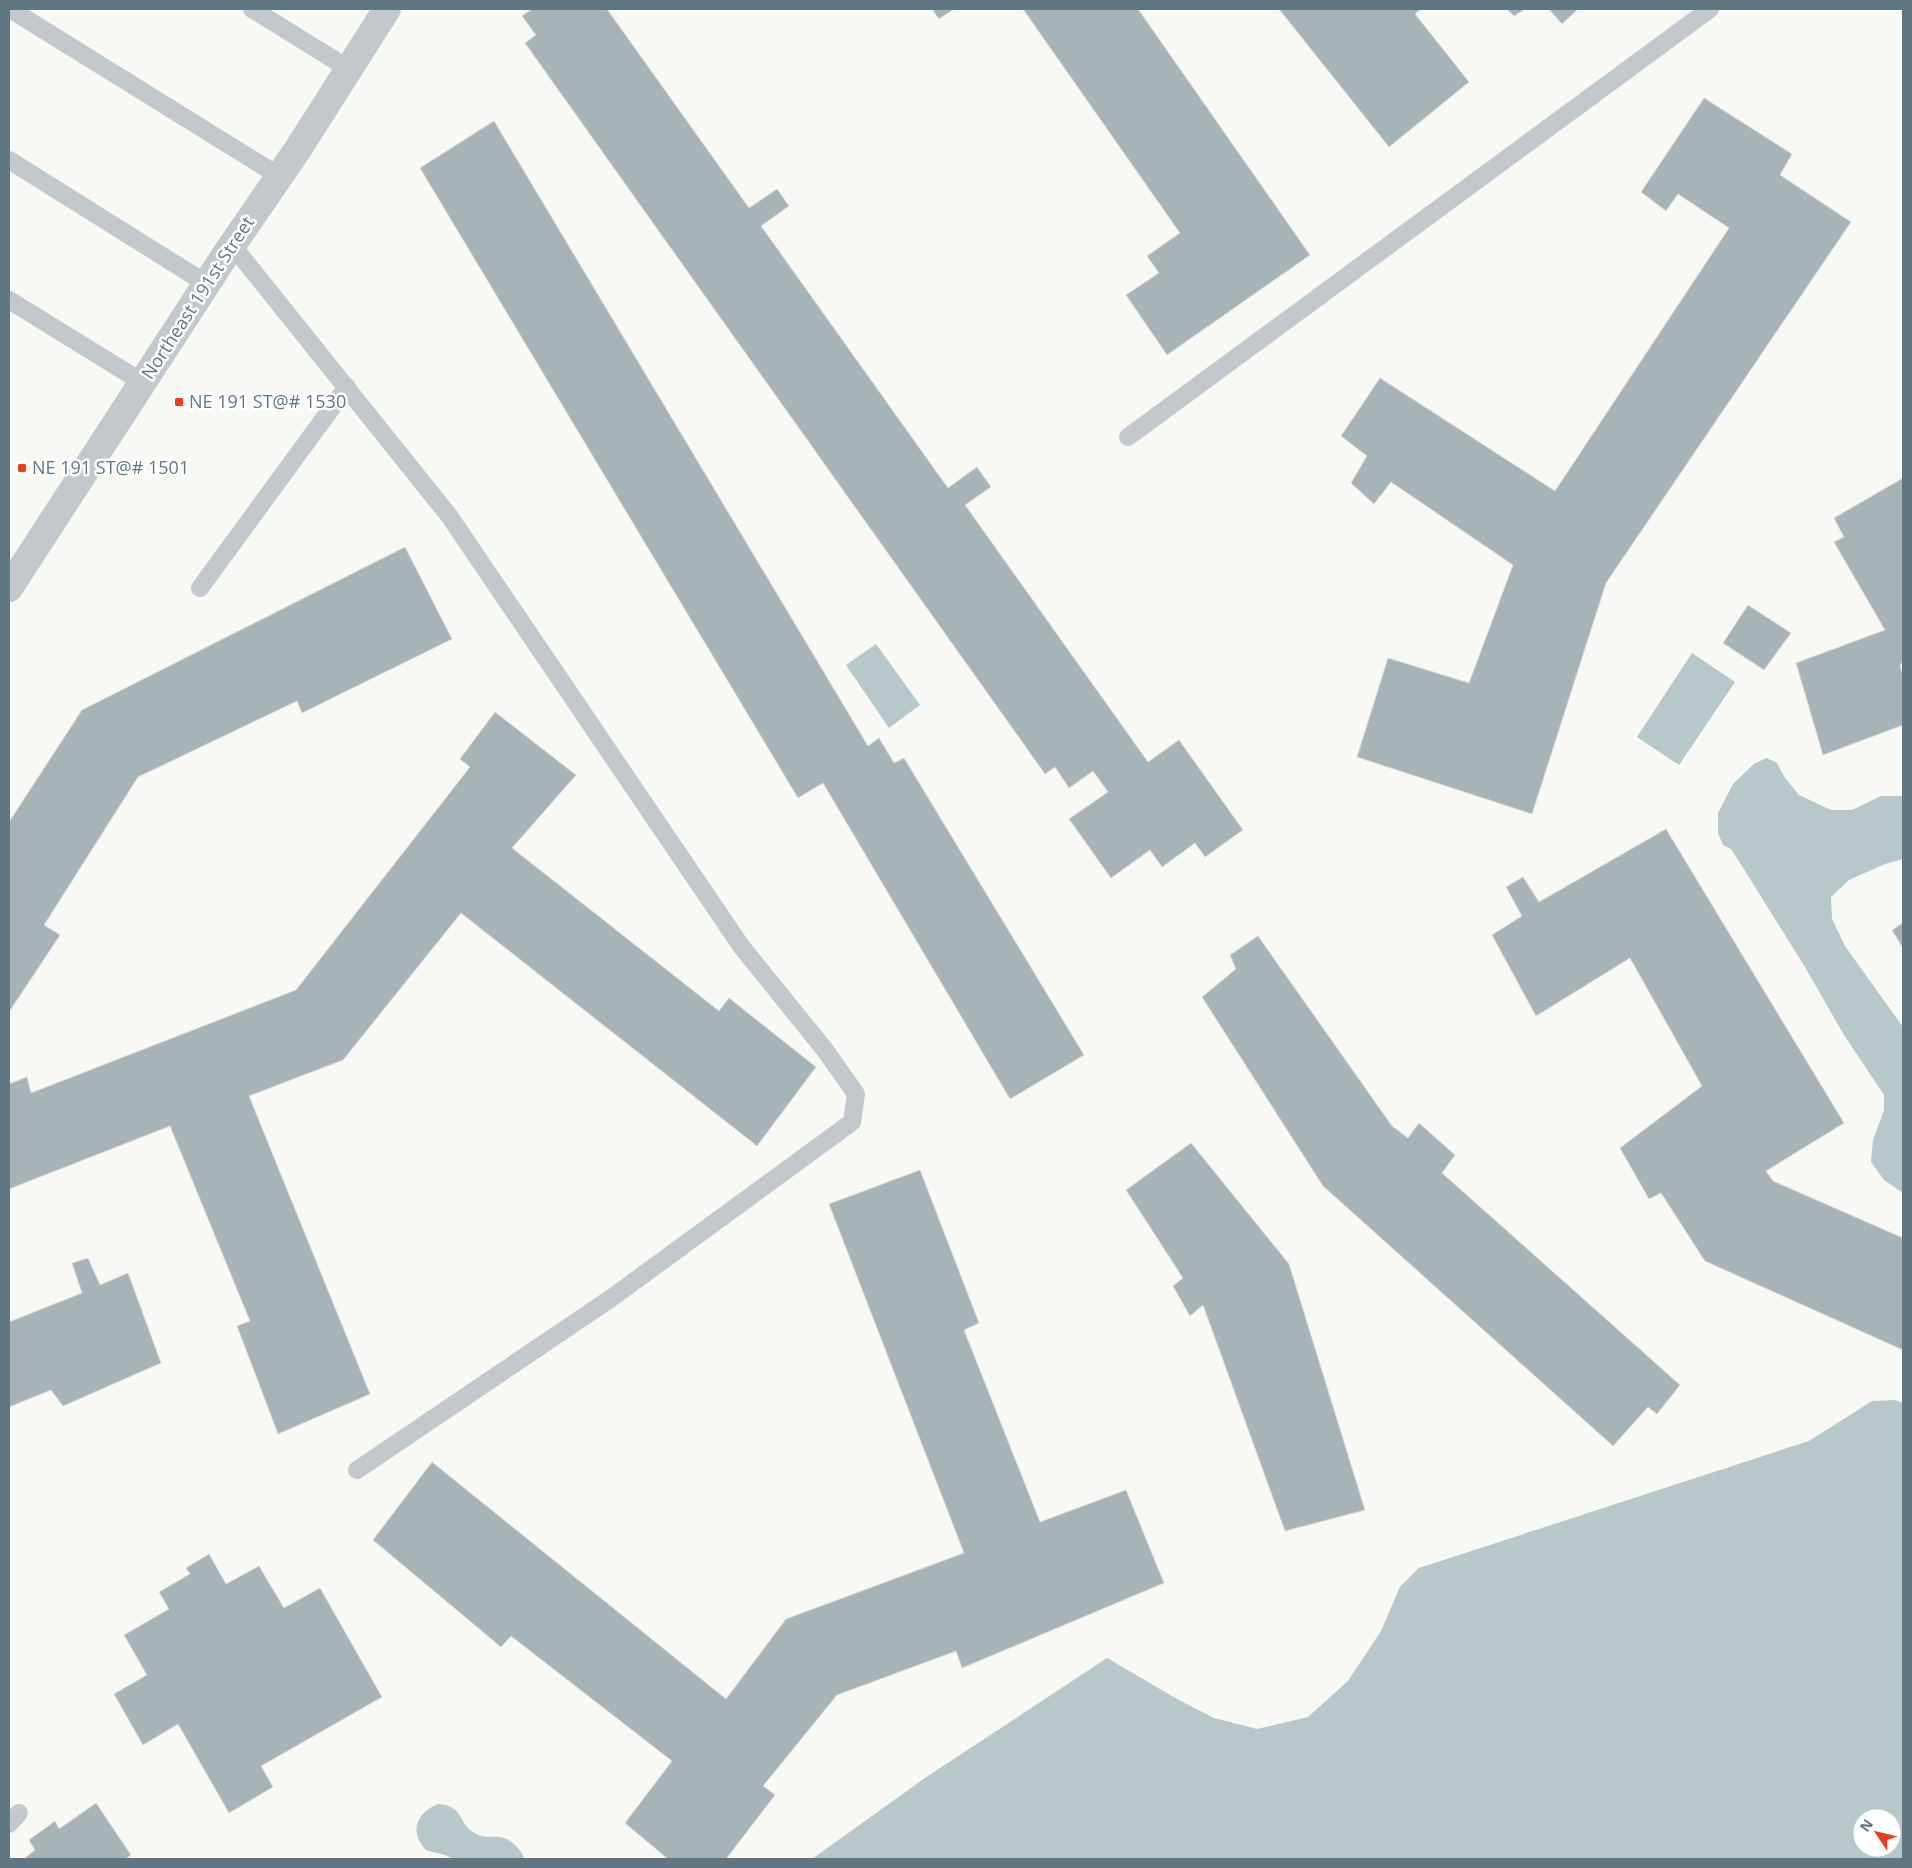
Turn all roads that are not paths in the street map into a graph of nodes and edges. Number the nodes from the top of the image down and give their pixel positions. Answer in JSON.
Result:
{"nodes":[{"id":1,"x":10,"y":9,"type":"edge"},
{"id":2,"x":252,"y":9,"type":"edge"},
{"id":3,"x":387,"y":9,"type":"edge"},
{"id":4,"x":1710,"y":9,"type":"edge"},
{"id":5,"x":349,"y":69,"type":"junction"},
{"id":6,"x":9,"y":160,"type":"edge"},
{"id":7,"x":279,"y":176,"type":"junction"},
{"id":8,"x":232,"y":245,"type":"junction"},
{"id":9,"x":207,"y":284,"type":"junction"},
{"id":10,"x":9,"y":300,"type":"edge"},
{"id":11,"x":142,"y":382,"type":"junction"},
{"id":12,"x":347,"y":387,"type":"junction"},
{"id":13,"x":1128,"y":437,"type":"dead end"},
{"id":14,"x":12,"y":575,"type":"edge"},
{"id":15,"x":200,"y":588,"type":"dead end"},
{"id":16,"x":358,"y":1470,"type":"dead end"}],
"edges":[{"from":1,"to":7,"type":"lane"},
{"from":2,"to":5,"type":"lane"},
{"from":3,"to":5,"type":"street","name":"Northeast 191st Street"},
{"from":4,"to":13,"type":"lane"},
{"from":5,"to":7,"type":"street","name":"Northeast 191st Street"},
{"from":6,"to":9,"type":"lane"},
{"from":7,"to":8,"type":"street","name":"Northeast 191st Street"},
{"from":8,"to":9,"type":"street","name":"Northeast 191st Street"},
{"from":8,"to":12,"type":"lane"},
{"from":9,"to":11,"type":"street","name":"Northeast 191st Street"},
{"from":10,"to":11,"type":"lane"},
{"from":11,"to":14,"type":"street","name":"Northeast 191st Street"},
{"from":12,"to":15,"type":"lane"},
{"from":12,"to":16,"type":"lane"}]}
